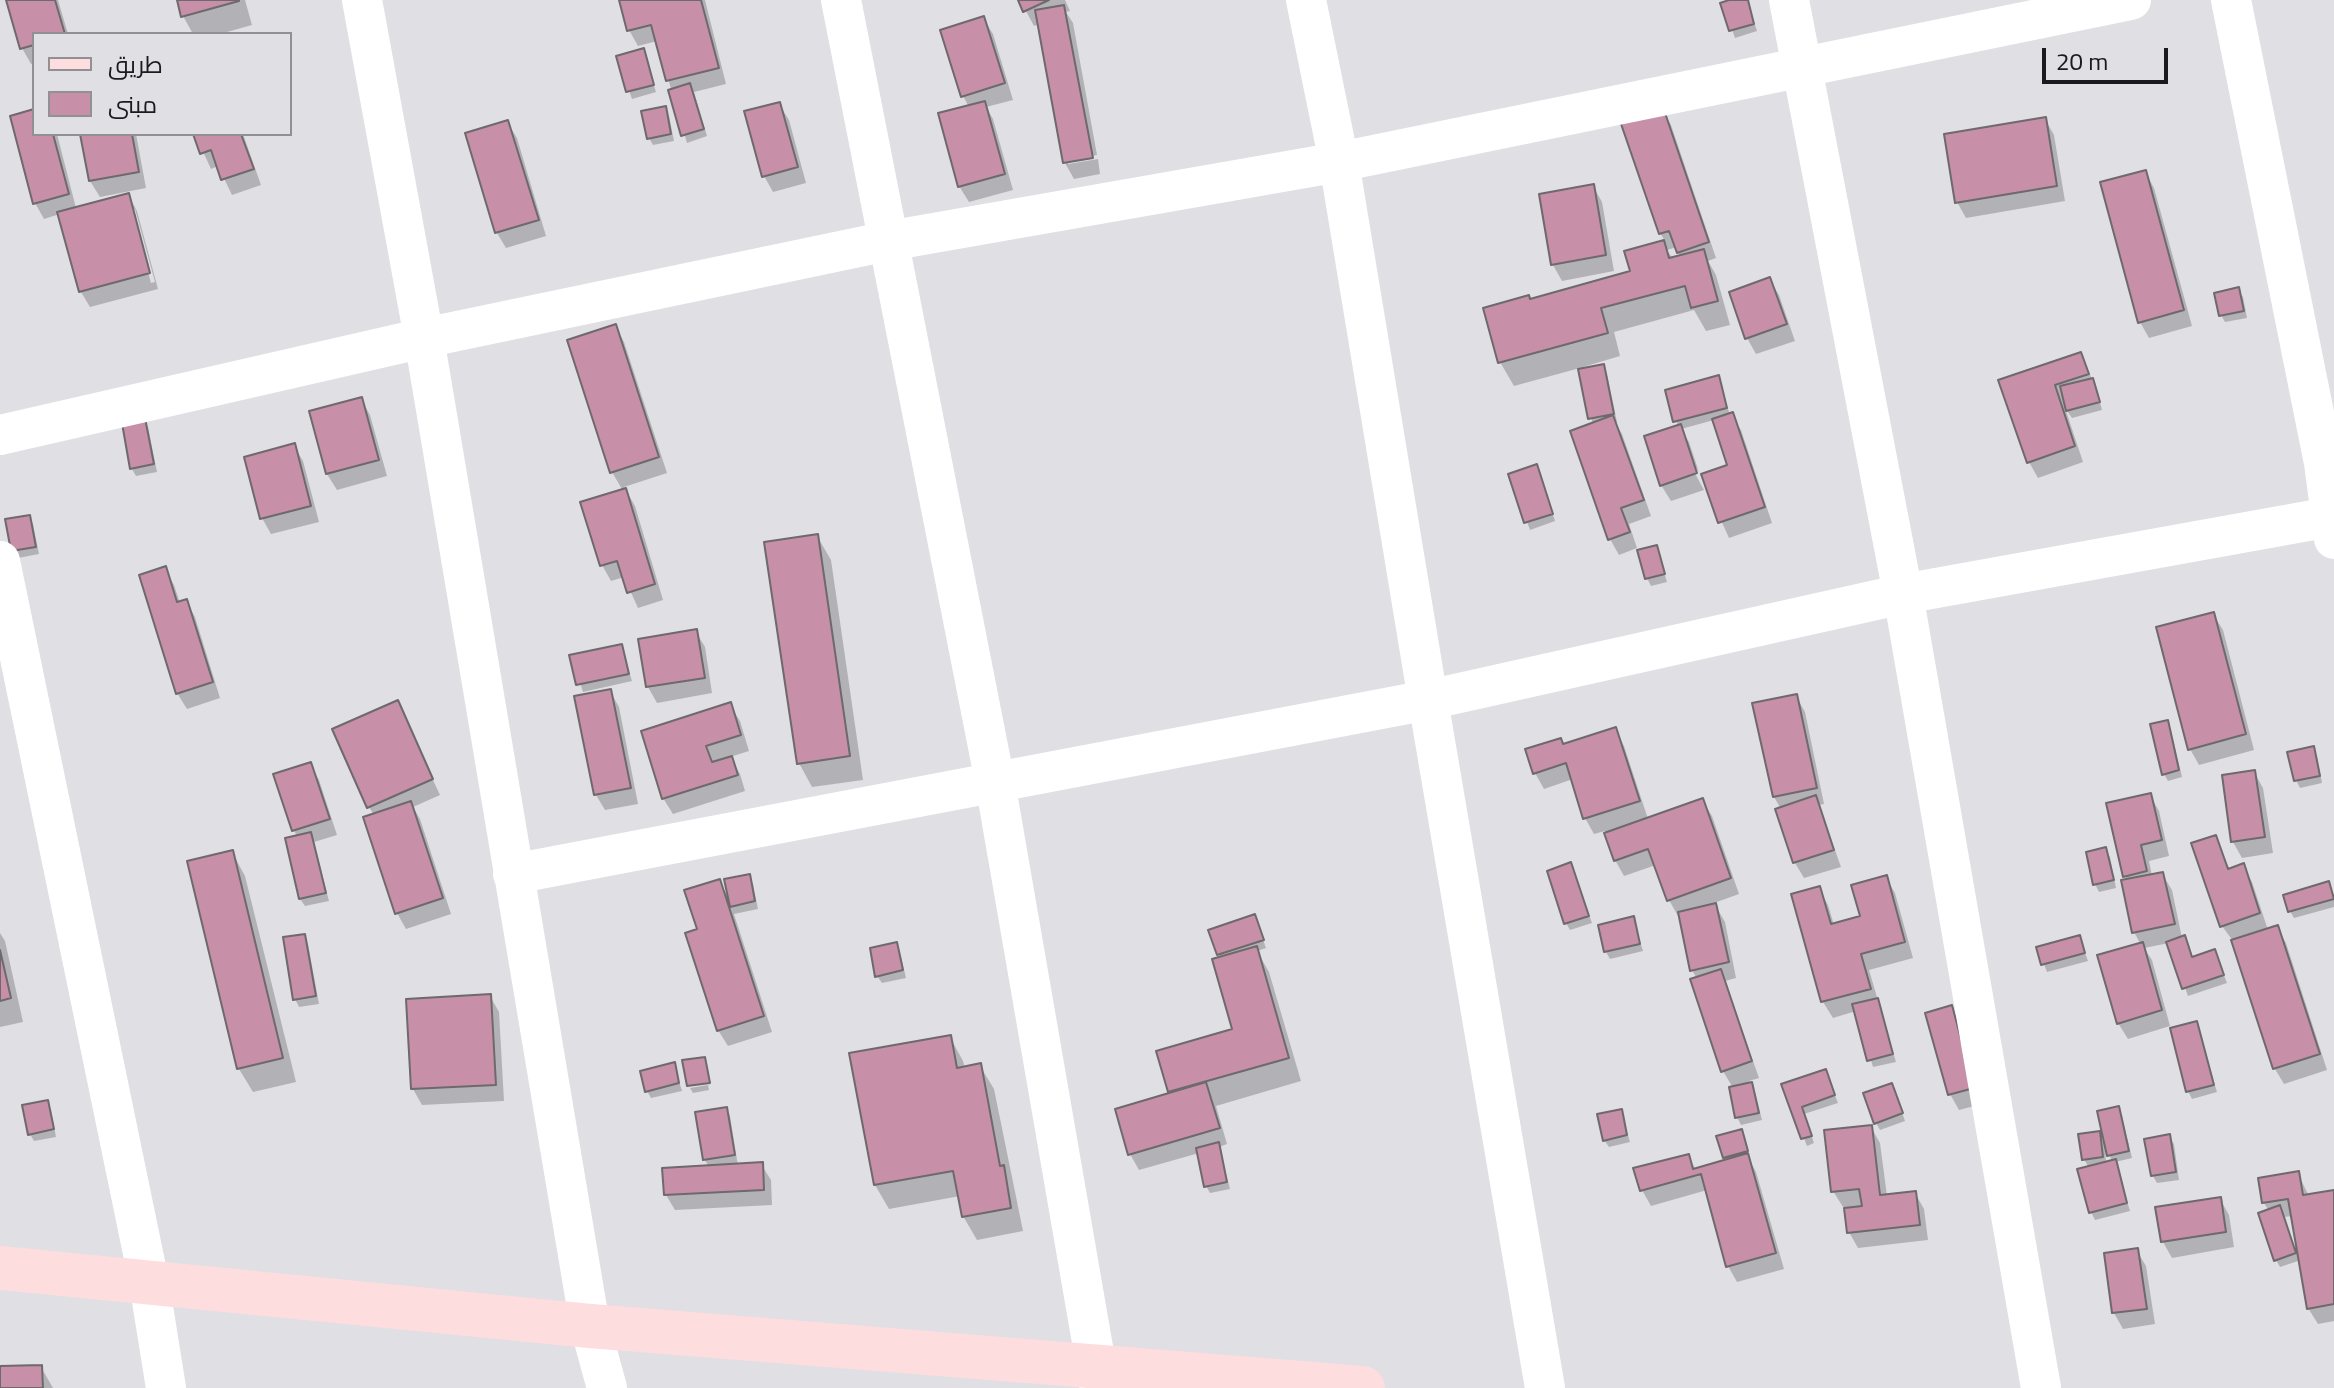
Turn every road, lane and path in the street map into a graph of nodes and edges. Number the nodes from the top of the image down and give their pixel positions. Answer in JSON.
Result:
{"nodes":[{"id":1,"x":362,"y":0,"type":"edge"},
{"id":2,"x":841,"y":0,"type":"edge"},
{"id":3,"x":1306,"y":0,"type":"edge"},
{"id":4,"x":1789,"y":0,"type":"edge"},
{"id":5,"x":2131,"y":0,"type":"edge"},
{"id":6,"x":2231,"y":0,"type":"edge"},
{"id":7,"x":1802,"y":65,"type":"junction"},
{"id":8,"x":1339,"y":162,"type":"junction"},
{"id":9,"x":888,"y":241,"type":"junction"},
{"id":10,"x":424,"y":338,"type":"junction"},
{"id":11,"x":0,"y":435,"type":"edge"},
{"id":12,"x":2329,"y":462,"type":"edge"},
{"id":13,"x":2332,"y":528,"type":"edge"},
{"id":14,"x":0,"y":561,"type":"edge"},
{"id":15,"x":1903,"y":594,"type":"junction"},
{"id":16,"x":1428,"y":700,"type":"junction"},
{"id":17,"x":995,"y":782,"type":"junction"},
{"id":18,"x":513,"y":874,"type":"junction"},
{"id":19,"x":0,"y":1268,"type":"edge"},
{"id":20,"x":149,"y":1282,"type":"junction"},
{"id":21,"x":590,"y":1326,"type":"junction"},
{"id":22,"x":1097,"y":1376,"type":"edge"},
{"id":23,"x":166,"y":1388,"type":"edge"},
{"id":24,"x":607,"y":1388,"type":"edge"},
{"id":25,"x":1363,"y":1388,"type":"edge"},
{"id":26,"x":1545,"y":1388,"type":"edge"},
{"id":27,"x":2041,"y":1388,"type":"edge"}],
"edges":[{"from":1,"to":10,"type":"street"},
{"from":2,"to":9,"type":"street"},
{"from":3,"to":8,"type":"street"},
{"from":4,"to":7,"type":"street"},
{"from":5,"to":7,"type":"street"},
{"from":6,"to":12,"type":"street"},
{"from":7,"to":8,"type":"street"},
{"from":7,"to":15,"type":"street"},
{"from":8,"to":9,"type":"street"},
{"from":8,"to":16,"type":"street"},
{"from":9,"to":10,"type":"street"},
{"from":9,"to":17,"type":"street"},
{"from":10,"to":11,"type":"street"},
{"from":10,"to":18,"type":"street"},
{"from":12,"to":13,"type":"street"},
{"from":13,"to":15,"type":"street"},
{"from":14,"to":20,"type":"street"},
{"from":15,"to":16,"type":"street"},
{"from":15,"to":27,"type":"street"},
{"from":16,"to":17,"type":"street"},
{"from":16,"to":26,"type":"street"},
{"from":17,"to":18,"type":"street"},
{"from":17,"to":22,"type":"street"},
{"from":18,"to":21,"type":"street"},
{"from":19,"to":20,"type":"main road"},
{"from":20,"to":21,"type":"main road"},
{"from":20,"to":23,"type":"street"},
{"from":21,"to":22,"type":"main road"},
{"from":21,"to":24,"type":"street"},
{"from":22,"to":25,"type":"main road"}]}
